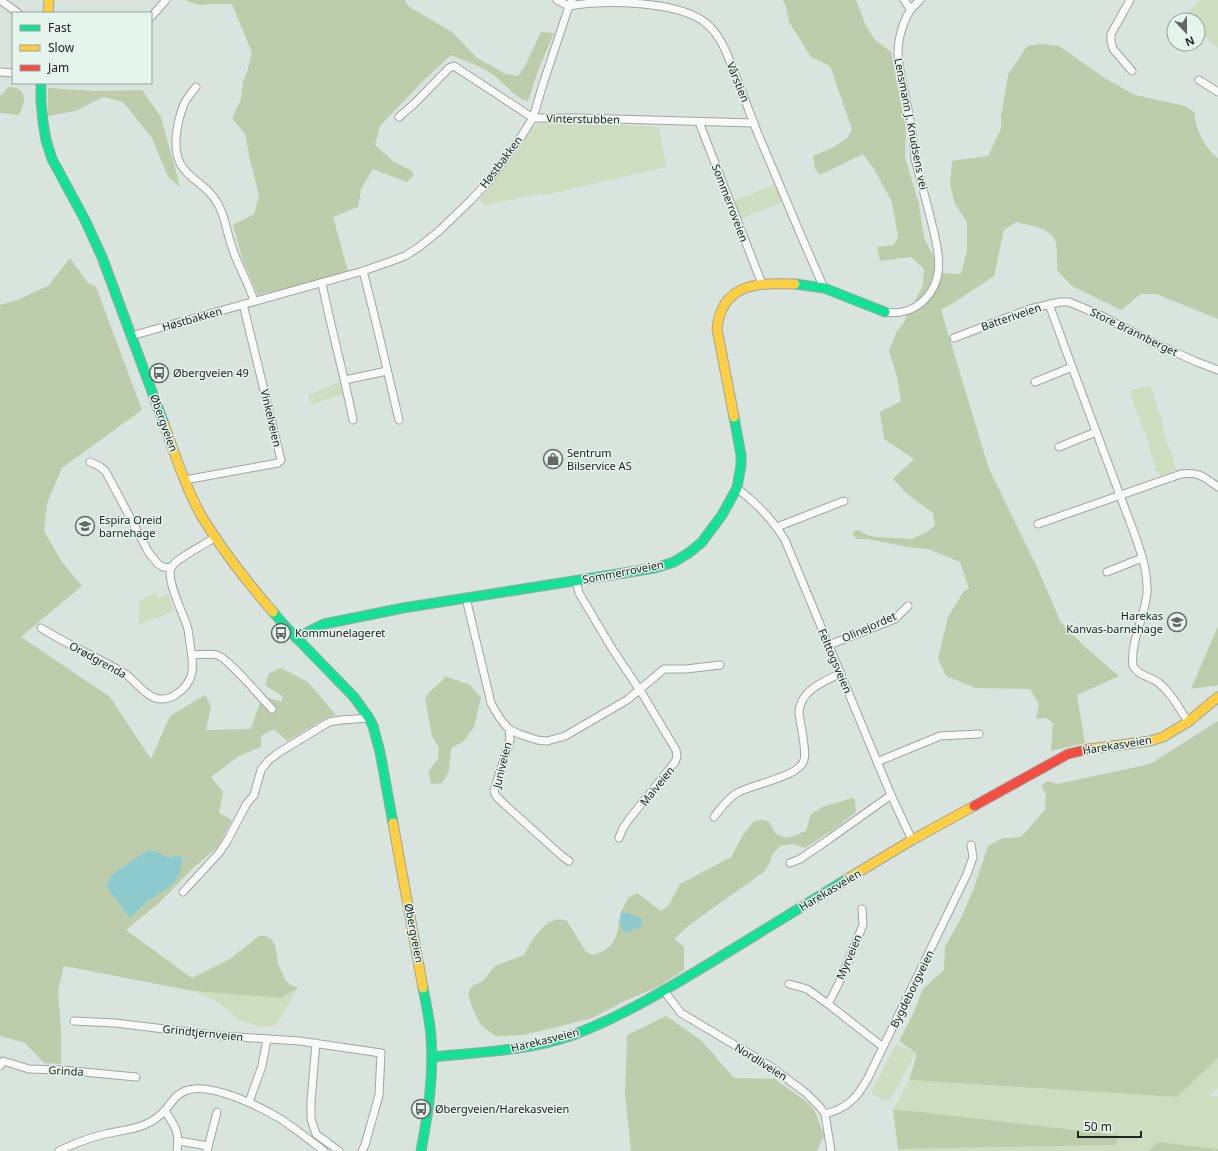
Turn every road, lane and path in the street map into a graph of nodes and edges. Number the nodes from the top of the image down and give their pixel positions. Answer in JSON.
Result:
{"nodes":[{"id":1,"x":0,"y":0,"type":"edge"},
{"id":2,"x":49,"y":0,"type":"edge"},
{"id":3,"x":166,"y":0,"type":"edge"},
{"id":4,"x":557,"y":0,"type":"edge"},
{"id":5,"x":904,"y":0,"type":"edge"},
{"id":6,"x":920,"y":0,"type":"edge"},
{"id":7,"x":1130,"y":0,"type":"edge"},
{"id":8,"x":570,"y":3,"type":"edge"},
{"id":9,"x":911,"y":10,"type":"junction"},
{"id":10,"x":17,"y":12,"type":"edge"},
{"id":11,"x":48,"y":12,"type":"edge"},
{"id":12,"x":152,"y":16,"type":"edge"},
{"id":13,"x":1132,"y":71,"type":"dead end"},
{"id":14,"x":0,"y":72,"type":"edge"},
{"id":15,"x":11,"y":74,"type":"edge"},
{"id":16,"x":1199,"y":80,"type":"dead end"},
{"id":17,"x":40,"y":84,"type":"edge"},
{"id":18,"x":196,"y":87,"type":"dead end"},
{"id":19,"x":1218,"y":92,"type":"edge"},
{"id":20,"x":400,"y":116,"type":"dead end"},
{"id":21,"x":534,"y":118,"type":"junction"},
{"id":22,"x":699,"y":122,"type":"junction"},
{"id":23,"x":754,"y":123,"type":"junction"},
{"id":24,"x":363,"y":270,"type":"junction"},
{"id":25,"x":322,"y":282,"type":"junction"},
{"id":26,"x":762,"y":284,"type":"junction"},
{"id":27,"x":824,"y":288,"type":"junction"},
{"id":28,"x":254,"y":302,"type":"junction"},
{"id":29,"x":243,"y":304,"type":"junction"},
{"id":30,"x":1049,"y":304,"type":"junction"},
{"id":31,"x":885,"y":312,"type":"joint"},
{"id":32,"x":131,"y":336,"type":"junction"},
{"id":33,"x":954,"y":338,"type":"dead end"},
{"id":34,"x":1072,"y":367,"type":"junction"},
{"id":35,"x":1218,"y":370,"type":"edge"},
{"id":36,"x":387,"y":371,"type":"junction"},
{"id":37,"x":345,"y":380,"type":"junction"},
{"id":38,"x":1035,"y":382,"type":"dead end"},
{"id":39,"x":353,"y":420,"type":"dead end"},
{"id":40,"x":399,"y":420,"type":"dead end"},
{"id":41,"x":1096,"y":432,"type":"junction"},
{"id":42,"x":1059,"y":447,"type":"dead end"},
{"id":43,"x":90,"y":462,"type":"dead end"},
{"id":44,"x":185,"y":480,"type":"junction"},
{"id":45,"x":1218,"y":487,"type":"edge"},
{"id":46,"x":737,"y":488,"type":"junction"},
{"id":47,"x":1120,"y":495,"type":"junction"},
{"id":48,"x":844,"y":501,"type":"dead end"},
{"id":49,"x":1038,"y":524,"type":"dead end"},
{"id":50,"x":778,"y":527,"type":"junction"},
{"id":51,"x":216,"y":537,"type":"junction"},
{"id":52,"x":1142,"y":558,"type":"junction"},
{"id":53,"x":171,"y":568,"type":"junction"},
{"id":54,"x":1107,"y":572,"type":"dead end"},
{"id":55,"x":576,"y":580,"type":"junction"},
{"id":56,"x":466,"y":598,"type":"junction"},
{"id":57,"x":908,"y":606,"type":"dead end"},
{"id":58,"x":41,"y":628,"type":"dead end"},
{"id":59,"x":296,"y":638,"type":"junction"},
{"id":60,"x":828,"y":645,"type":"junction"},
{"id":61,"x":192,"y":655,"type":"junction"},
{"id":62,"x":720,"y":665,"type":"dead end"},
{"id":63,"x":841,"y":673,"type":"junction"},
{"id":64,"x":640,"y":690,"type":"junction"},
{"id":65,"x":1218,"y":697,"type":"edge"},
{"id":66,"x":272,"y":710,"type":"dead end"},
{"id":67,"x":369,"y":718,"type":"junction"},
{"id":68,"x":1188,"y":722,"type":"junction"},
{"id":69,"x":509,"y":728,"type":"junction"},
{"id":70,"x":980,"y":734,"type":"dead end"},
{"id":71,"x":877,"y":762,"type":"junction"},
{"id":72,"x":891,"y":795,"type":"junction"},
{"id":73,"x":714,"y":817,"type":"dead end"},
{"id":74,"x":619,"y":838,"type":"dead end"},
{"id":75,"x":912,"y":840,"type":"junction"},
{"id":76,"x":971,"y":845,"type":"dead end"},
{"id":77,"x":569,"y":861,"type":"dead end"},
{"id":78,"x":790,"y":863,"type":"dead end"},
{"id":79,"x":183,"y":892,"type":"dead end"},
{"id":80,"x":862,"y":909,"type":"dead end"},
{"id":81,"x":789,"y":984,"type":"dead end"},
{"id":82,"x":664,"y":991,"type":"junction"},
{"id":83,"x":828,"y":1004,"type":"junction"},
{"id":84,"x":74,"y":1021,"type":"dead end"},
{"id":85,"x":267,"y":1039,"type":"junction"},
{"id":86,"x":316,"y":1043,"type":"junction"},
{"id":87,"x":883,"y":1047,"type":"junction"},
{"id":88,"x":432,"y":1057,"type":"junction"},
{"id":89,"x":0,"y":1066,"type":"edge"},
{"id":90,"x":136,"y":1077,"type":"dead end"},
{"id":91,"x":249,"y":1102,"type":"junction"},
{"id":92,"x":165,"y":1111,"type":"junction"},
{"id":93,"x":217,"y":1112,"type":"dead end"},
{"id":94,"x":825,"y":1114,"type":"junction"},
{"id":95,"x":178,"y":1141,"type":"junction"},
{"id":96,"x":208,"y":1149,"type":"edge"},
{"id":97,"x":59,"y":1151,"type":"edge"},
{"id":98,"x":177,"y":1151,"type":"edge"},
{"id":99,"x":324,"y":1151,"type":"edge"},
{"id":100,"x":339,"y":1151,"type":"edge"},
{"id":101,"x":362,"y":1151,"type":"edge"},
{"id":102,"x":421,"y":1151,"type":"edge"},
{"id":103,"x":831,"y":1151,"type":"edge"}],
"edges":[{"from":1,"to":10,"type":"street"},
{"from":2,"to":11,"type":"street"},
{"from":3,"to":12,"type":"street"},
{"from":4,"to":8,"type":"street"},
{"from":5,"to":9,"type":"street"},
{"from":6,"to":9,"type":"street","name":"Lensmann J. Knudsens vei"},
{"from":7,"to":13,"type":"street"},
{"from":8,"to":21,"type":"street","name":"Høstbakken"},
{"from":8,"to":23,"type":"street","name":"Vårstien"},
{"from":9,"to":31,"type":"street","name":"Lensmann J. Knudsens vei"},
{"from":14,"to":15,"type":"street"},
{"from":16,"to":19,"type":"street"},
{"from":17,"to":32,"type":"street","name":"Øbergveien"},
{"from":18,"to":28,"type":"street"},
{"from":20,"to":21,"type":"street","name":"Vinterstubben"},
{"from":21,"to":22,"type":"street","name":"Vinterstubben"},
{"from":21,"to":24,"type":"street","name":"Høstbakken"},
{"from":22,"to":23,"type":"street","name":"Vinterstubben"},
{"from":22,"to":26,"type":"street","name":"Sommerroveien"},
{"from":23,"to":27,"type":"street","name":"Vårstien"},
{"from":24,"to":25,"type":"street","name":"Høstbakken"},
{"from":24,"to":36,"type":"street"},
{"from":25,"to":28,"type":"street","name":"Høstbakken"},
{"from":25,"to":37,"type":"street"},
{"from":26,"to":27,"type":"street","name":"Sommerroveien"},
{"from":26,"to":46,"type":"street","name":"Sommerroveien"},
{"from":27,"to":31,"type":"street","name":"Sommerroveien"},
{"from":28,"to":29,"type":"street","name":"Høstbakken"},
{"from":29,"to":32,"type":"street","name":"Høstbakken"},
{"from":29,"to":44,"type":"street","name":"Vinkelveien"},
{"from":30,"to":33,"type":"street","name":"Batteriveien"},
{"from":30,"to":34,"type":"street","name":"Batteriveien"},
{"from":30,"to":35,"type":"street","name":"Store Brannberget"},
{"from":32,"to":44,"type":"street","name":"Øbergveien"},
{"from":34,"to":38,"type":"street"},
{"from":34,"to":41,"type":"street","name":"Batteriveien"},
{"from":36,"to":37,"type":"street"},
{"from":36,"to":40,"type":"street"},
{"from":37,"to":39,"type":"street"},
{"from":41,"to":42,"type":"street"},
{"from":41,"to":47,"type":"street","name":"Batteriveien"},
{"from":43,"to":53,"type":"street"},
{"from":44,"to":51,"type":"street","name":"Øbergveien"},
{"from":45,"to":47,"type":"street"},
{"from":46,"to":50,"type":"street","name":"Felttogsveien"},
{"from":46,"to":55,"type":"street","name":"Sommerroveien"},
{"from":47,"to":49,"type":"street"},
{"from":47,"to":52,"type":"street","name":"Batteriveien"},
{"from":48,"to":50,"type":"street"},
{"from":50,"to":60,"type":"street","name":"Felttogsveien"},
{"from":51,"to":53,"type":"street"},
{"from":51,"to":59,"type":"street","name":"Øbergveien"},
{"from":52,"to":54,"type":"street"},
{"from":52,"to":68,"type":"street","name":"Batteriveien"},
{"from":53,"to":61,"type":"street","name":"Orødgrenda"},
{"from":55,"to":56,"type":"street","name":"Sommerroveien"},
{"from":55,"to":64,"type":"street","name":"Maiveien"},
{"from":56,"to":59,"type":"street","name":"Sommerroveien"},
{"from":56,"to":69,"type":"street","name":"Juniveien"},
{"from":57,"to":60,"type":"street","name":"Olinejordet"},
{"from":58,"to":61,"type":"street","name":"Orødgrenda"},
{"from":59,"to":67,"type":"street","name":"Øbergveien"},
{"from":60,"to":63,"type":"street","name":"Felttogsveien"},
{"from":61,"to":66,"type":"street"},
{"from":62,"to":64,"type":"street"},
{"from":63,"to":71,"type":"street","name":"Felttogsveien"},
{"from":63,"to":73,"type":"street"},
{"from":64,"to":69,"type":"street"},
{"from":64,"to":74,"type":"street","name":"Maiveien"},
{"from":65,"to":68,"type":"street","name":"Harekasveien"},
{"from":67,"to":79,"type":"street"},
{"from":67,"to":88,"type":"street","name":"Øbergveien"},
{"from":68,"to":75,"type":"street","name":"Harekasveien"},
{"from":69,"to":77,"type":"street","name":"Juniveien"},
{"from":70,"to":71,"type":"street"},
{"from":71,"to":72,"type":"street","name":"Felttogsveien"},
{"from":72,"to":75,"type":"street","name":"Felttogsveien"},
{"from":72,"to":78,"type":"street"},
{"from":75,"to":82,"type":"street","name":"Harekasveien"},
{"from":76,"to":87,"type":"street","name":"Bygdeborgveien"},
{"from":80,"to":83,"type":"street","name":"Myrveien"},
{"from":81,"to":83,"type":"street"},
{"from":82,"to":88,"type":"street","name":"Harekasveien"},
{"from":82,"to":94,"type":"street","name":"Nordliveien"},
{"from":83,"to":87,"type":"street"},
{"from":84,"to":85,"type":"street","name":"Grindtjernveien"},
{"from":85,"to":86,"type":"street","name":"Grindtjernveien"},
{"from":85,"to":91,"type":"street"},
{"from":86,"to":100,"type":"street"},
{"from":86,"to":101,"type":"street","name":"Grindtjernveien"},
{"from":87,"to":94,"type":"street","name":"Bygdeborgveien"},
{"from":88,"to":102,"type":"street","name":"Øbergveien"},
{"from":89,"to":90,"type":"street","name":"Grinda"},
{"from":91,"to":92,"type":"street"},
{"from":91,"to":99,"type":"street"},
{"from":92,"to":95,"type":"street"},
{"from":92,"to":97,"type":"street"},
{"from":93,"to":96,"type":"street"},
{"from":94,"to":103,"type":"street"},
{"from":95,"to":96,"type":"street"},
{"from":95,"to":98,"type":"street"}]}
